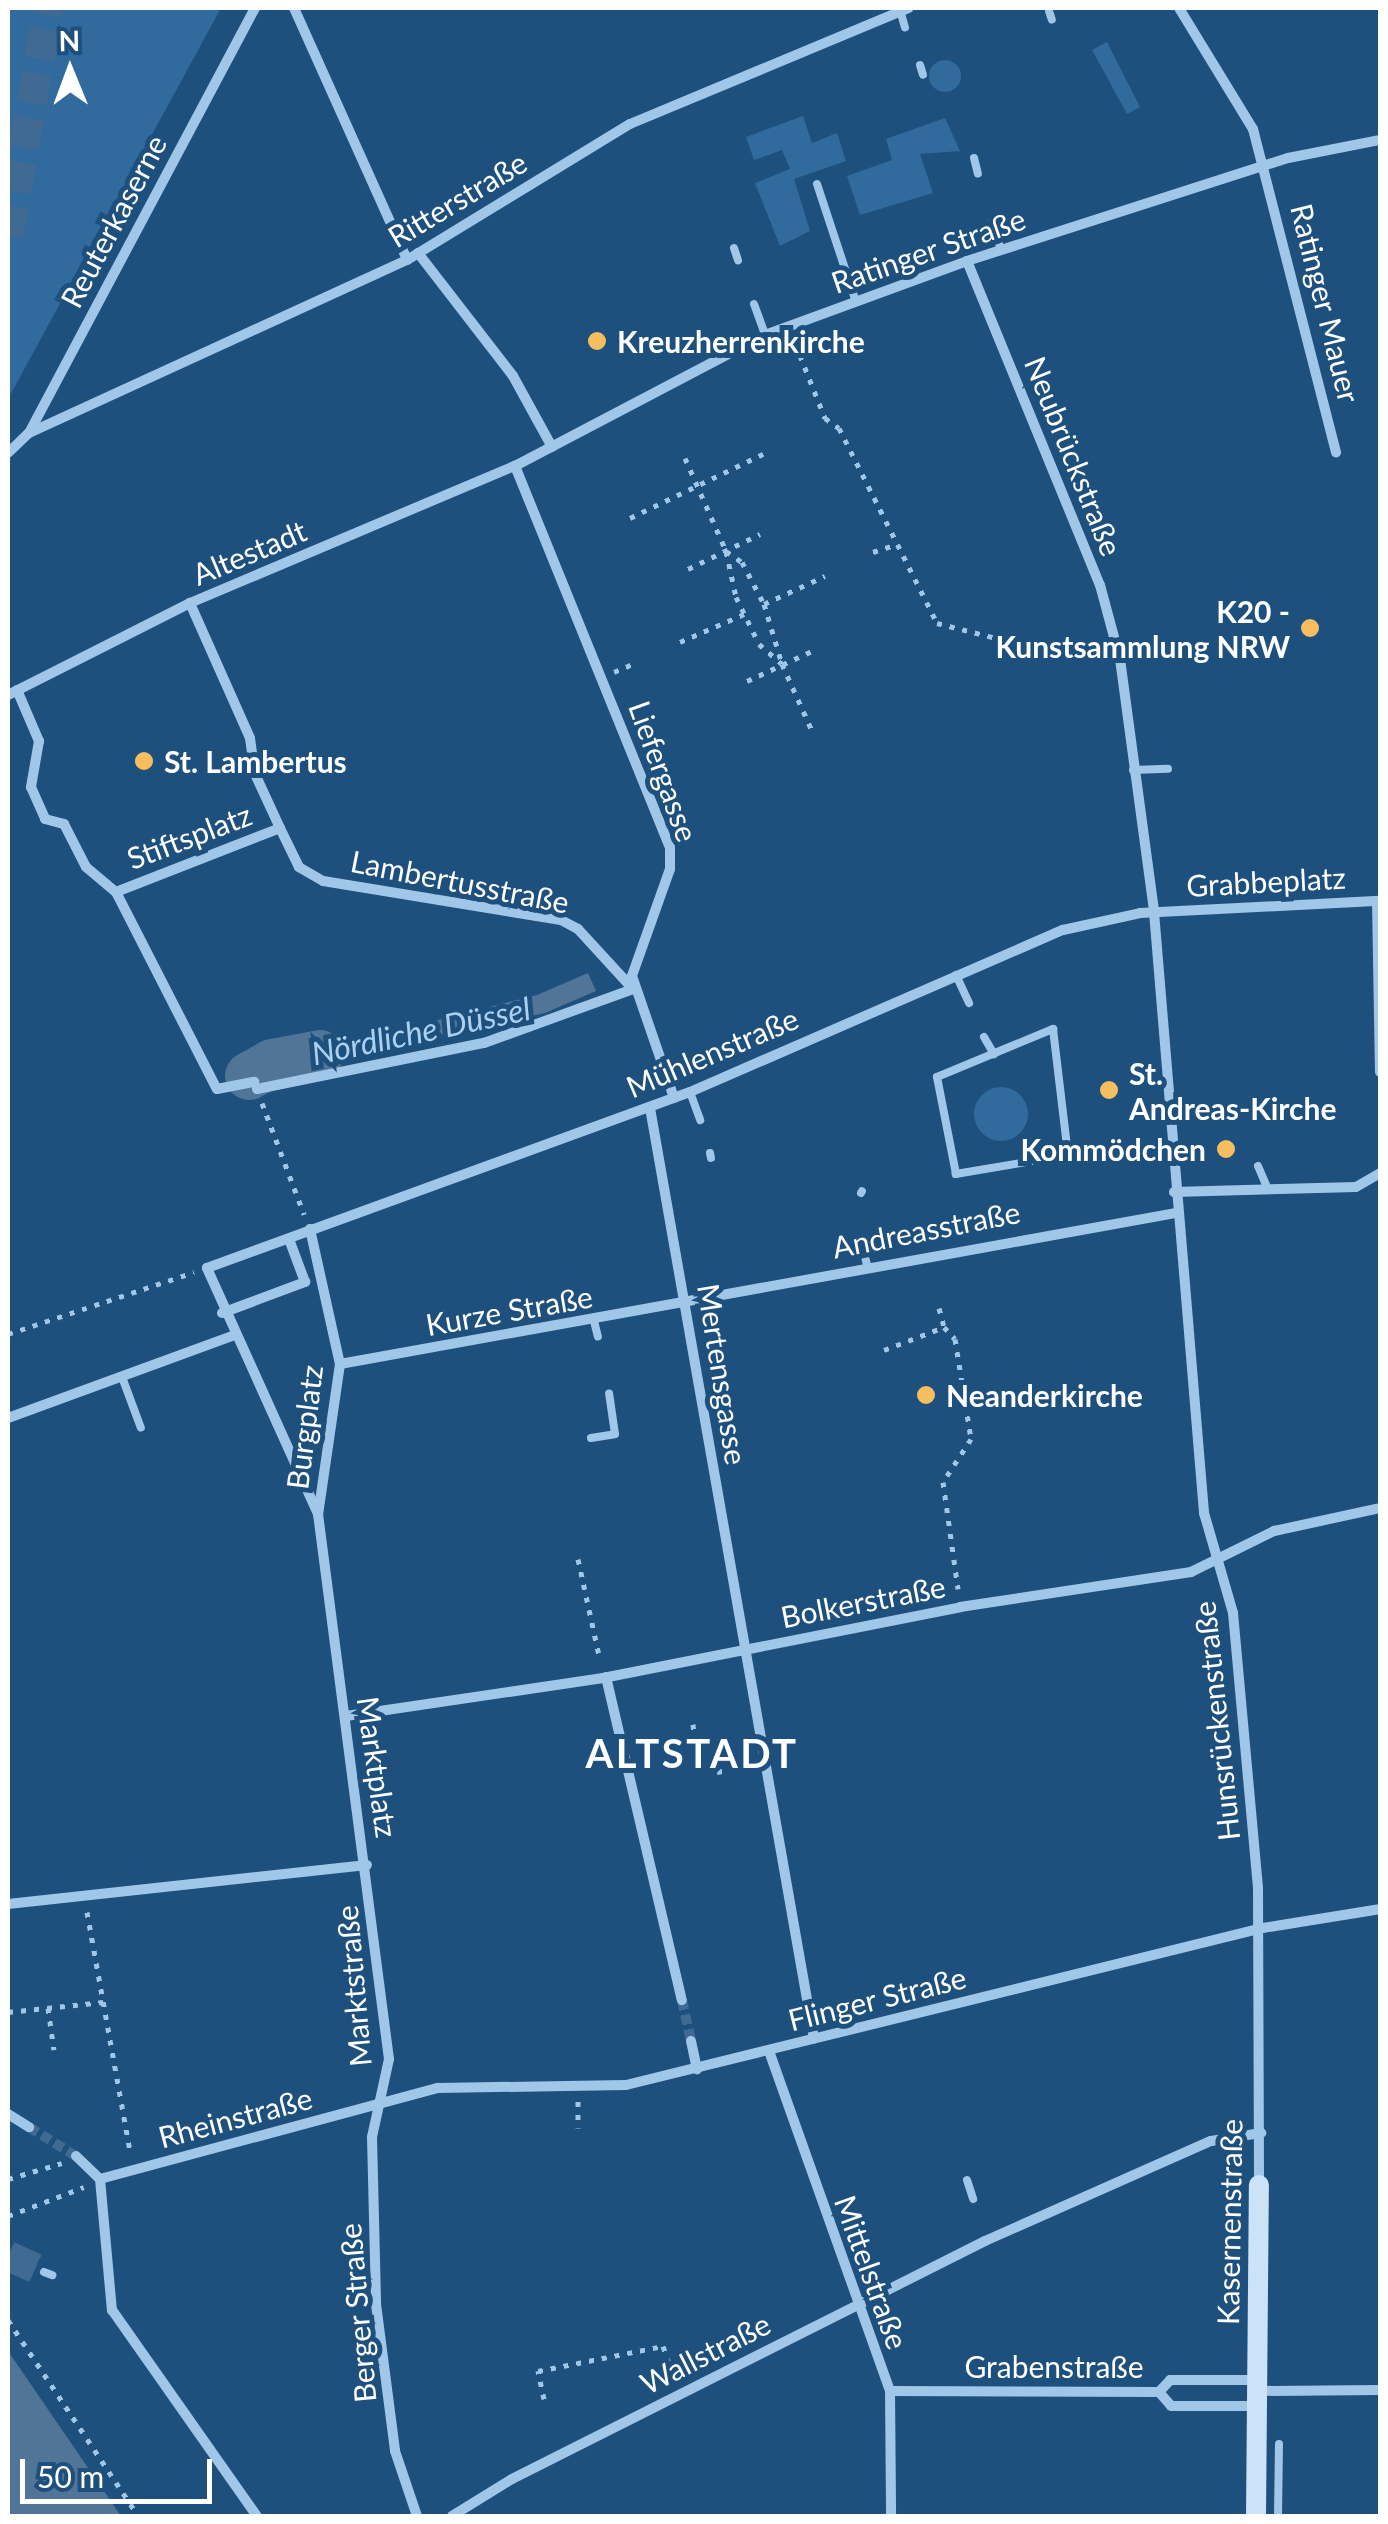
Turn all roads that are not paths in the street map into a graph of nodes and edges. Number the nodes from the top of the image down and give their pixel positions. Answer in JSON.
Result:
{"nodes":[{"id":1,"x":255,"y":8,"type":"edge"},
{"id":2,"x":294,"y":8,"type":"edge"},
{"id":3,"x":1179,"y":8,"type":"edge"},
{"id":4,"x":904,"y":9,"type":"edge"},
{"id":5,"x":905,"y":27,"type":"dead end"},
{"id":6,"x":920,"y":65,"type":"dead end"},
{"id":7,"x":923,"y":76,"type":"dead end"},
{"id":8,"x":1380,"y":140,"type":"edge"},
{"id":9,"x":974,"y":158,"type":"dead end"},
{"id":10,"x":1264,"y":166,"type":"junction"},
{"id":11,"x":978,"y":174,"type":"dead end"},
{"id":12,"x":817,"y":184,"type":"dead end"},
{"id":13,"x":992,"y":221,"type":"dead end"},
{"id":14,"x":734,"y":248,"type":"dead end"},
{"id":15,"x":1002,"y":250,"type":"junction"},
{"id":16,"x":413,"y":257,"type":"junction"},
{"id":17,"x":738,"y":260,"type":"dead end"},
{"id":18,"x":967,"y":261,"type":"junction"},
{"id":19,"x":856,"y":302,"type":"junction"},
{"id":20,"x":754,"y":304,"type":"dead end"},
{"id":21,"x":765,"y":335,"type":"junction"},
{"id":22,"x":28,"y":433,"type":"junction"},
{"id":23,"x":552,"y":448,"type":"junction"},
{"id":24,"x":8,"y":453,"type":"edge"},
{"id":25,"x":1336,"y":453,"type":"dead end"},
{"id":26,"x":515,"y":466,"type":"junction"},
{"id":27,"x":190,"y":604,"type":"junction"},
{"id":28,"x":12,"y":693,"type":"edge"},
{"id":29,"x":1168,"y":769,"type":"dead end"},
{"id":30,"x":1133,"y":770,"type":"junction"},
{"id":31,"x":280,"y":828,"type":"junction"},
{"id":32,"x":116,"y":892,"type":"junction"},
{"id":33,"x":1379,"y":901,"type":"edge"},
{"id":34,"x":1154,"y":912,"type":"junction"},
{"id":35,"x":956,"y":975,"type":"junction"},
{"id":36,"x":632,"y":989,"type":"junction"},
{"id":37,"x":969,"y":1004,"type":"dead end"},
{"id":38,"x":992,"y":1055,"type":"joint"},
{"id":39,"x":1380,"y":1072,"type":"edge"},
{"id":40,"x":690,"y":1092,"type":"junction"},
{"id":41,"x":674,"y":1098,"type":"junction"},
{"id":42,"x":650,"y":1108,"type":"junction"},
{"id":43,"x":700,"y":1120,"type":"dead end"},
{"id":44,"x":1258,"y":1166,"type":"dead end"},
{"id":45,"x":1380,"y":1174,"type":"edge"},
{"id":46,"x":1266,"y":1185,"type":"junction"},
{"id":47,"x":1174,"y":1192,"type":"junction"},
{"id":48,"x":1176,"y":1213,"type":"junction"},
{"id":49,"x":310,"y":1229,"type":"junction"},
{"id":50,"x":289,"y":1239,"type":"junction"},
{"id":51,"x":862,"y":1246,"type":"dead end"},
{"id":52,"x":867,"y":1266,"type":"junction"},
{"id":53,"x":687,"y":1302,"type":"junction"},
{"id":54,"x":222,"y":1313,"type":"junction"},
{"id":55,"x":594,"y":1321,"type":"junction"},
{"id":56,"x":232,"y":1336,"type":"junction"},
{"id":57,"x":598,"y":1337,"type":"dead end"},
{"id":58,"x":340,"y":1364,"type":"junction"},
{"id":59,"x":122,"y":1377,"type":"junction"},
{"id":60,"x":608,"y":1393,"type":"dead end"},
{"id":61,"x":8,"y":1418,"type":"edge"},
{"id":62,"x":141,"y":1428,"type":"dead end"},
{"id":63,"x":591,"y":1438,"type":"dead end"},
{"id":64,"x":1380,"y":1508,"type":"edge"},
{"id":65,"x":318,"y":1514,"type":"junction"},
{"id":66,"x":1220,"y":1562,"type":"junction"},
{"id":67,"x":744,"y":1650,"type":"junction"},
{"id":68,"x":338,"y":1658,"type":"joint"},
{"id":69,"x":604,"y":1678,"type":"junction"},
{"id":70,"x":346,"y":1716,"type":"junction"},
{"id":71,"x":367,"y":1864,"type":"junction"},
{"id":72,"x":8,"y":1904,"type":"edge"},
{"id":73,"x":1380,"y":1909,"type":"edge"},
{"id":74,"x":1260,"y":1929,"type":"junction"},
{"id":75,"x":682,"y":2000,"type":"tunnel mouth"},
{"id":76,"x":814,"y":2040,"type":"junction"},
{"id":77,"x":691,"y":2041,"type":"tunnel mouth"},
{"id":78,"x":768,"y":2050,"type":"junction"},
{"id":79,"x":697,"y":2068,"type":"junction"},
{"id":80,"x":382,"y":2103,"type":"junction"},
{"id":81,"x":8,"y":2114,"type":"edge"},
{"id":82,"x":29,"y":2127,"type":"tunnel mouth"},
{"id":83,"x":1261,"y":2133,"type":"junction"},
{"id":84,"x":75,"y":2156,"type":"tunnel mouth"},
{"id":85,"x":100,"y":2179,"type":"junction"},
{"id":86,"x":967,"y":2180,"type":"dead end"},
{"id":87,"x":1259,"y":2185,"type":"joint"},
{"id":88,"x":973,"y":2199,"type":"dead end"},
{"id":89,"x":859,"y":2304,"type":"junction"},
{"id":90,"x":1380,"y":2390,"type":"edge"},
{"id":91,"x":890,"y":2391,"type":"junction"},
{"id":92,"x":1159,"y":2392,"type":"junction"},
{"id":93,"x":1256,"y":2392,"type":"junction"},
{"id":94,"x":1279,"y":2444,"type":"dead end"},
{"id":95,"x":256,"y":2516,"type":"edge"},
{"id":96,"x":416,"y":2516,"type":"edge"},
{"id":97,"x":452,"y":2516,"type":"edge"},
{"id":98,"x":891,"y":2516,"type":"edge"},
{"id":99,"x":1256,"y":2516,"type":"edge"},
{"id":100,"x":1278,"y":2516,"type":"edge"}],
"edges":[{"from":1,"to":22,"type":"street","name":"Reuterkaserne"},
{"from":2,"to":16,"type":"street"},
{"from":3,"to":10,"type":"street","name":"Ratinger Mauer"},
{"from":4,"to":5,"type":"lane"},
{"from":4,"to":16,"type":"street","name":"Ritterstraße"},
{"from":6,"to":7,"type":"lane"},
{"from":8,"to":10,"type":"street","name":"Ratinger Straße"},
{"from":9,"to":11,"type":"lane"},
{"from":10,"to":15,"type":"street","name":"Ratinger Straße"},
{"from":10,"to":25,"type":"street","name":"Ratinger Mauer"},
{"from":12,"to":19,"type":"lane"},
{"from":13,"to":15,"type":"lane"},
{"from":14,"to":17,"type":"lane"},
{"from":15,"to":18,"type":"street","name":"Ratinger Straße"},
{"from":16,"to":22,"type":"street","name":"Ritterstraße"},
{"from":16,"to":23,"type":"street"},
{"from":18,"to":19,"type":"street","name":"Ratinger Straße"},
{"from":18,"to":30,"type":"street","name":"Neubrückstraße"},
{"from":19,"to":21,"type":"street","name":"Ratinger Straße"},
{"from":20,"to":21,"type":"lane"},
{"from":21,"to":23,"type":"street","name":"Ratinger Straße"},
{"from":22,"to":24,"type":"street","name":"Reuterkaserne"},
{"from":23,"to":26,"type":"street","name":"Ratinger Straße"},
{"from":26,"to":27,"type":"street","name":"Altestadt"},
{"from":26,"to":36,"type":"street","name":"Liefergasse"},
{"from":27,"to":28,"type":"street","name":"Altestadt"},
{"from":27,"to":31,"type":"street","name":"Stiftsplatz"},
{"from":28,"to":32,"type":"street","name":"Stiftsplatz"},
{"from":29,"to":30,"type":"lane"},
{"from":30,"to":34,"type":"street","name":"Neubrückstraße"},
{"from":31,"to":32,"type":"street","name":"Stiftsplatz"},
{"from":31,"to":36,"type":"street","name":"Lambertusstraße"},
{"from":32,"to":36,"type":"street"},
{"from":33,"to":34,"type":"street","name":"Grabbeplatz"},
{"from":33,"to":39,"type":"street"},
{"from":34,"to":35,"type":"street","name":"Mühlenstraße"},
{"from":34,"to":47,"type":"street","name":"Neubrückstraße"},
{"from":35,"to":37,"type":"lane"},
{"from":35,"to":40,"type":"street","name":"Mühlenstraße"},
{"from":36,"to":41,"type":"street","name":"Liefergasse"},
{"from":38,"to":38,"type":"lane"},
{"from":40,"to":41,"type":"street","name":"Mühlenstraße"},
{"from":40,"to":43,"type":"lane"},
{"from":41,"to":42,"type":"street","name":"Mühlenstraße"},
{"from":42,"to":49,"type":"street","name":"Mühlenstraße"},
{"from":42,"to":53,"type":"street","name":"Mertensgasse"},
{"from":44,"to":46,"type":"lane"},
{"from":45,"to":46,"type":"street"},
{"from":46,"to":47,"type":"street"},
{"from":47,"to":48,"type":"street","name":"Hunsrückenstraße"},
{"from":48,"to":52,"type":"street","name":"Andreasstraße"},
{"from":48,"to":66,"type":"street","name":"Hunsrückenstraße"},
{"from":49,"to":50,"type":"street","name":"Mühlenstraße"},
{"from":49,"to":58,"type":"street","name":"Burgplatz"},
{"from":50,"to":54,"type":"street"},
{"from":50,"to":54,"type":"street","name":"Burgplatz"},
{"from":51,"to":52,"type":"lane"},
{"from":52,"to":53,"type":"street","name":"Andreasstraße"},
{"from":53,"to":55,"type":"street","name":"Kurze Straße"},
{"from":53,"to":67,"type":"street","name":"Mertensgasse"},
{"from":54,"to":56,"type":"street","name":"Burgplatz"},
{"from":55,"to":57,"type":"lane"},
{"from":55,"to":58,"type":"street","name":"Kurze Straße"},
{"from":56,"to":59,"type":"street"},
{"from":56,"to":65,"type":"street","name":"Burgplatz"},
{"from":58,"to":65,"type":"street","name":"Burgplatz"},
{"from":59,"to":61,"type":"street"},
{"from":59,"to":62,"type":"lane"},
{"from":60,"to":63,"type":"lane"},
{"from":64,"to":66,"type":"street","name":"Bolkerstraße"},
{"from":65,"to":68,"type":"street","name":"Burgplatz"},
{"from":66,"to":67,"type":"street","name":"Bolkerstraße"},
{"from":66,"to":74,"type":"street","name":"Hunsrückenstraße"},
{"from":67,"to":69,"type":"street","name":"Bolkerstraße"},
{"from":67,"to":76,"type":"street","name":"Mertensgasse"},
{"from":68,"to":70,"type":"street","name":"Marktplatz"},
{"from":69,"to":70,"type":"street","name":"Bolkerstraße"},
{"from":69,"to":75,"type":"street"},
{"from":70,"to":71,"type":"street","name":"Marktplatz"},
{"from":71,"to":72,"type":"street","name":"Marktplatz"},
{"from":71,"to":80,"type":"street","name":"Marktstraße"},
{"from":73,"to":74,"type":"street","name":"Flinger Straße"},
{"from":74,"to":76,"type":"street","name":"Flinger Straße"},
{"from":74,"to":83,"type":"street","name":"Kasernenstraße"},
{"from":76,"to":78,"type":"street","name":"Flinger Straße"},
{"from":77,"to":79,"type":"street"},
{"from":78,"to":79,"type":"street","name":"Flinger Straße"},
{"from":78,"to":89,"type":"street","name":"Mittelstraße"},
{"from":79,"to":80,"type":"street","name":"Flinger Straße"},
{"from":80,"to":85,"type":"street","name":"Rheinstraße"},
{"from":80,"to":96,"type":"street","name":"Berger Straße"},
{"from":81,"to":82,"type":"street"},
{"from":83,"to":87,"type":"street","name":"Kasernenstraße"},
{"from":83,"to":89,"type":"street","name":"Wallstraße"},
{"from":84,"to":85,"type":"street"},
{"from":85,"to":95,"type":"street"},
{"from":86,"to":88,"type":"lane"},
{"from":87,"to":93,"type":"main road","name":"Kasernenstraße"},
{"from":89,"to":91,"type":"street","name":"Mittelstraße"},
{"from":89,"to":97,"type":"street","name":"Wallstraße"},
{"from":90,"to":93,"type":"street","name":"Grabenstraße"},
{"from":91,"to":92,"type":"street","name":"Grabenstraße"},
{"from":91,"to":98,"type":"street","name":"Mittelstraße"},
{"from":92,"to":93,"type":"street","name":"Grabenstraße"},
{"from":92,"to":93,"type":"street","name":"Grabenstraße"},
{"from":93,"to":99,"type":"main road","name":"Kasernenstraße"},
{"from":94,"to":100,"type":"lane"}]}
